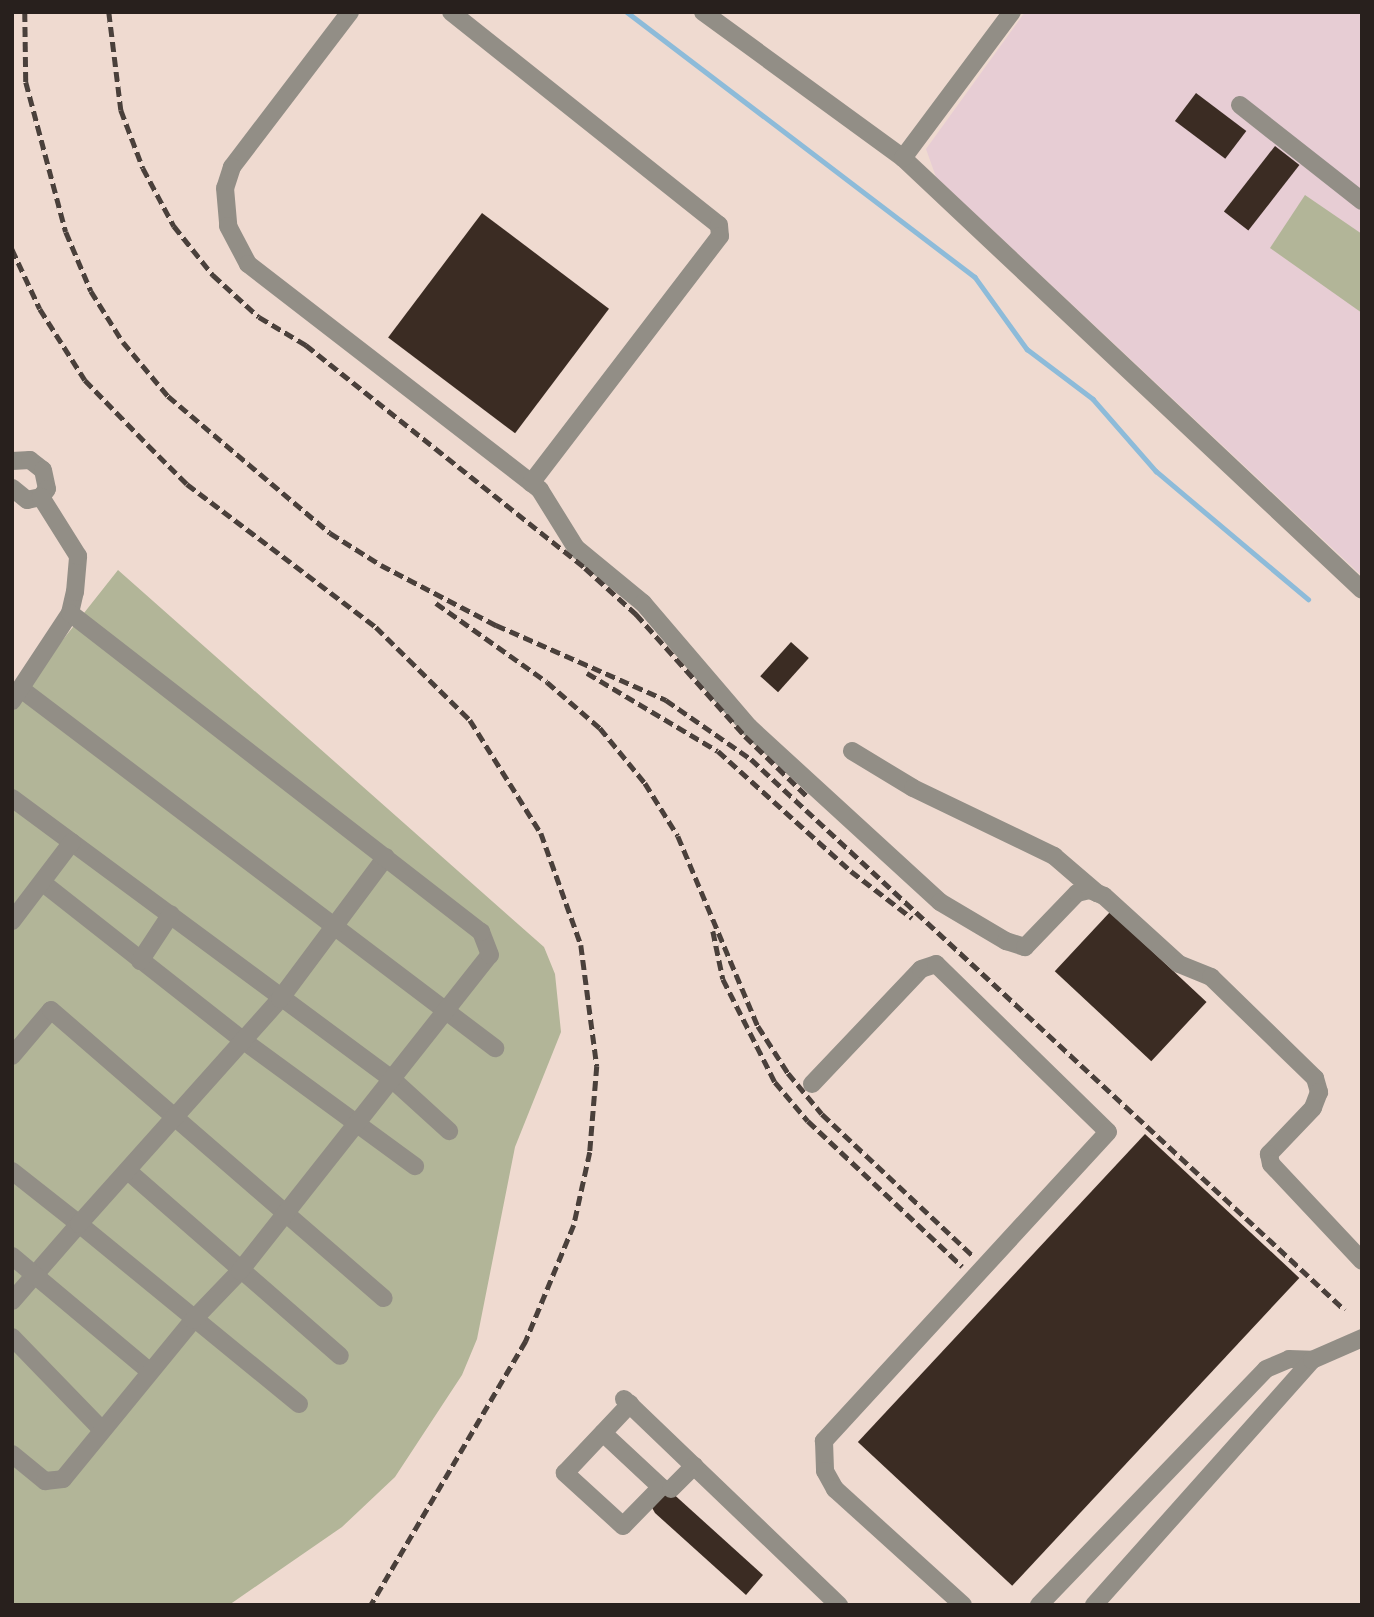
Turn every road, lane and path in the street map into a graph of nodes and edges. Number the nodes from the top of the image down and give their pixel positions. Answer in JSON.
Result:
{"nodes":[{"id":1,"x":350,"y":12,"type":"edge"},
{"id":2,"x":451,"y":12,"type":"edge"},
{"id":3,"x":704,"y":12,"type":"edge"},
{"id":4,"x":1012,"y":12,"type":"edge"},
{"id":5,"x":1240,"y":105,"type":"dead end"},
{"id":6,"x":903,"y":158,"type":"junction"},
{"id":7,"x":1362,"y":201,"type":"edge"},
{"id":8,"x":12,"y":461,"type":"edge"},
{"id":9,"x":531,"y":483,"type":"junction"},
{"id":10,"x":12,"y":488,"type":"edge"},
{"id":11,"x":41,"y":498,"type":"junction"},
{"id":12,"x":1362,"y":590,"type":"edge"},
{"id":13,"x":70,"y":613,"type":"junction"},
{"id":14,"x":16,"y":695,"type":"edge"},
{"id":15,"x":852,"y":751,"type":"dead end"},
{"id":16,"x":12,"y":798,"type":"edge"},
{"id":17,"x":72,"y":842,"type":"junction"},
{"id":18,"x":386,"y":858,"type":"junction"},
{"id":19,"x":43,"y":883,"type":"junction"},
{"id":20,"x":1097,"y":893,"type":"junction"},
{"id":21,"x":171,"y":914,"type":"junction"},
{"id":22,"x":12,"y":921,"type":"edge"},
{"id":23,"x":335,"y":928,"type":"junction"},
{"id":24,"x":140,"y":961,"type":"junction"},
{"id":25,"x":279,"y":999,"type":"junction"},
{"id":26,"x":445,"y":1010,"type":"junction"},
{"id":27,"x":244,"y":1041,"type":"junction"},
{"id":28,"x":495,"y":1048,"type":"dead end"},
{"id":29,"x":12,"y":1056,"type":"edge"},
{"id":30,"x":393,"y":1080,"type":"junction"},
{"id":31,"x":812,"y":1084,"type":"dead end"},
{"id":32,"x":173,"y":1117,"type":"junction"},
{"id":33,"x":360,"y":1122,"type":"junction"},
{"id":34,"x":449,"y":1131,"type":"dead end"},
{"id":35,"x":415,"y":1166,"type":"dead end"},
{"id":36,"x":12,"y":1171,"type":"edge"},
{"id":37,"x":128,"y":1171,"type":"junction"},
{"id":38,"x":284,"y":1214,"type":"junction"},
{"id":39,"x":79,"y":1224,"type":"junction"},
{"id":40,"x":12,"y":1256,"type":"edge"},
{"id":41,"x":1362,"y":1261,"type":"edge"},
{"id":42,"x":240,"y":1271,"type":"junction"},
{"id":43,"x":35,"y":1275,"type":"junction"},
{"id":44,"x":383,"y":1298,"type":"dead end"},
{"id":45,"x":12,"y":1301,"type":"edge"},
{"id":46,"x":193,"y":1320,"type":"junction"},
{"id":47,"x":12,"y":1337,"type":"edge"},
{"id":48,"x":1362,"y":1338,"type":"edge"},
{"id":49,"x":340,"y":1356,"type":"dead end"},
{"id":50,"x":1311,"y":1360,"type":"junction"},
{"id":51,"x":150,"y":1372,"type":"junction"},
{"id":52,"x":299,"y":1404,"type":"dead end"},
{"id":53,"x":101,"y":1429,"type":"junction"},
{"id":54,"x":603,"y":1433,"type":"junction"},
{"id":55,"x":12,"y":1454,"type":"edge"},
{"id":56,"x":694,"y":1466,"type":"junction"},
{"id":57,"x":671,"y":1489,"type":"dead end"},
{"id":58,"x":839,"y":1605,"type":"edge"},
{"id":59,"x":963,"y":1605,"type":"edge"},
{"id":60,"x":1039,"y":1605,"type":"edge"},
{"id":61,"x":1094,"y":1605,"type":"edge"}],
"edges":[{"from":1,"to":9,"type":"street"},
{"from":2,"to":9,"type":"street"},
{"from":3,"to":6,"type":"street"},
{"from":4,"to":6,"type":"street"},
{"from":5,"to":7,"type":"street"},
{"from":6,"to":12,"type":"street"},
{"from":8,"to":11,"type":"street"},
{"from":9,"to":20,"type":"street"},
{"from":10,"to":11,"type":"street"},
{"from":11,"to":13,"type":"street"},
{"from":13,"to":14,"type":"street"},
{"from":13,"to":18,"type":"street"},
{"from":14,"to":23,"type":"street"},
{"from":15,"to":20,"type":"street"},
{"from":16,"to":17,"type":"street"},
{"from":17,"to":19,"type":"street"},
{"from":17,"to":21,"type":"street"},
{"from":18,"to":23,"type":"street"},
{"from":18,"to":26,"type":"street"},
{"from":19,"to":22,"type":"street"},
{"from":19,"to":24,"type":"street"},
{"from":20,"to":41,"type":"street"},
{"from":21,"to":24,"type":"street"},
{"from":21,"to":25,"type":"street"},
{"from":23,"to":25,"type":"street"},
{"from":23,"to":26,"type":"street"},
{"from":24,"to":27,"type":"street"},
{"from":25,"to":27,"type":"street"},
{"from":25,"to":30,"type":"street"},
{"from":26,"to":28,"type":"street"},
{"from":26,"to":30,"type":"street"},
{"from":27,"to":32,"type":"street"},
{"from":27,"to":33,"type":"street"},
{"from":29,"to":32,"type":"street"},
{"from":30,"to":33,"type":"street"},
{"from":30,"to":34,"type":"street"},
{"from":31,"to":59,"type":"street"},
{"from":32,"to":37,"type":"street"},
{"from":32,"to":38,"type":"street"},
{"from":33,"to":35,"type":"street"},
{"from":33,"to":38,"type":"street"},
{"from":36,"to":39,"type":"street"},
{"from":37,"to":39,"type":"street"},
{"from":37,"to":42,"type":"street"},
{"from":38,"to":42,"type":"street"},
{"from":38,"to":44,"type":"street"},
{"from":39,"to":43,"type":"street"},
{"from":39,"to":46,"type":"street"},
{"from":40,"to":43,"type":"street"},
{"from":42,"to":46,"type":"street"},
{"from":42,"to":49,"type":"street"},
{"from":43,"to":45,"type":"street"},
{"from":43,"to":51,"type":"street"},
{"from":46,"to":51,"type":"street"},
{"from":46,"to":52,"type":"street"},
{"from":47,"to":53,"type":"street"},
{"from":48,"to":50,"type":"street"},
{"from":50,"to":60,"type":"street"},
{"from":50,"to":61,"type":"street"},
{"from":51,"to":53,"type":"street"},
{"from":53,"to":55,"type":"street"},
{"from":54,"to":54,"type":"street"},
{"from":54,"to":56,"type":"street"},
{"from":56,"to":57,"type":"street"},
{"from":56,"to":58,"type":"street"}]}
